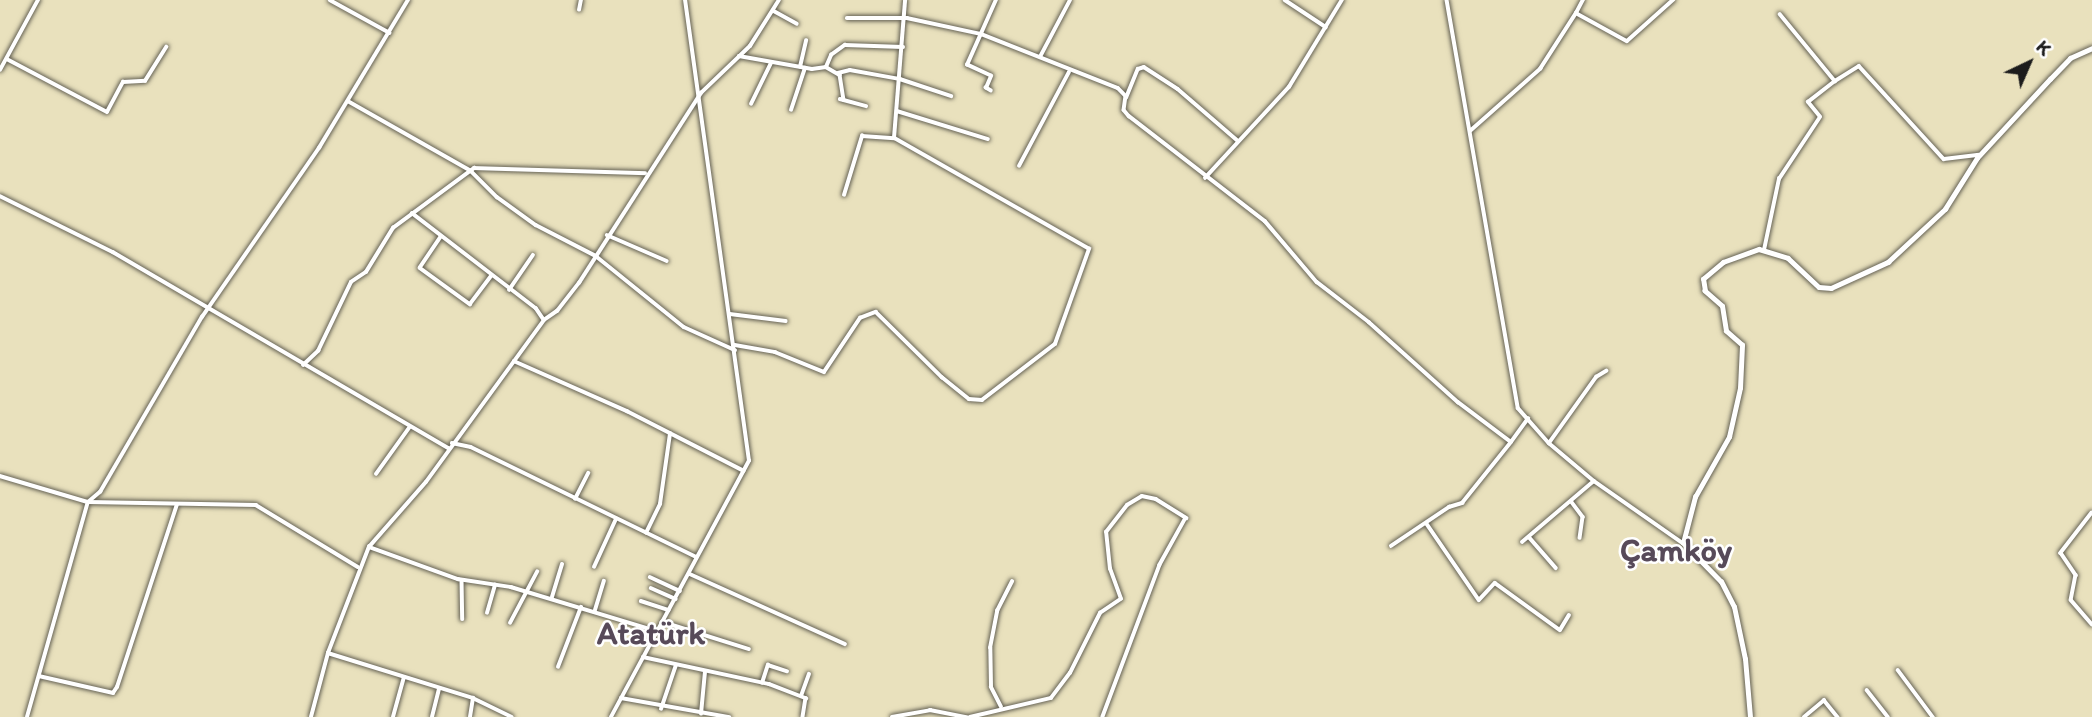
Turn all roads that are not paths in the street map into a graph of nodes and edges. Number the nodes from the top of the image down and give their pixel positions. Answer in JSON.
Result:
{"nodes":[{"id":1,"x":38,"y":0,"type":"edge"},
{"id":2,"x":330,"y":0,"type":"edge"},
{"id":3,"x":408,"y":0,"type":"edge"},
{"id":4,"x":580,"y":0,"type":"edge"},
{"id":5,"x":685,"y":0,"type":"edge"},
{"id":6,"x":779,"y":0,"type":"edge"},
{"id":7,"x":905,"y":0,"type":"edge"},
{"id":8,"x":996,"y":0,"type":"edge"},
{"id":9,"x":1070,"y":0,"type":"edge"},
{"id":10,"x":1284,"y":0,"type":"edge"},
{"id":11,"x":1342,"y":0,"type":"edge"},
{"id":12,"x":1447,"y":0,"type":"edge"},
{"id":13,"x":1583,"y":0,"type":"edge"},
{"id":14,"x":1673,"y":0,"type":"edge"},
{"id":15,"x":579,"y":10,"type":"dead end"},
{"id":16,"x":774,"y":11,"type":"junction"},
{"id":17,"x":1576,"y":13,"type":"junction"},
{"id":18,"x":1780,"y":14,"type":"dead end"},
{"id":19,"x":847,"y":18,"type":"dead end"},
{"id":20,"x":906,"y":18,"type":"junction"},
{"id":21,"x":797,"y":24,"type":"dead end"},
{"id":22,"x":1326,"y":27,"type":"junction"},
{"id":23,"x":390,"y":33,"type":"junction"},
{"id":24,"x":981,"y":34,"type":"junction"},
{"id":25,"x":806,"y":41,"type":"dead end"},
{"id":26,"x":166,"y":47,"type":"dead end"},
{"id":27,"x":904,"y":47,"type":"junction"},
{"id":28,"x":2092,"y":48,"type":"edge"},
{"id":29,"x":739,"y":56,"type":"junction"},
{"id":30,"x":1040,"y":57,"type":"junction"},
{"id":31,"x":7,"y":59,"type":"junction"},
{"id":32,"x":771,"y":62,"type":"junction"},
{"id":33,"x":825,"y":67,"type":"junction"},
{"id":34,"x":802,"y":68,"type":"junction"},
{"id":35,"x":0,"y":70,"type":"edge"},
{"id":36,"x":1069,"y":72,"type":"junction"},
{"id":37,"x":838,"y":73,"type":"junction"},
{"id":38,"x":900,"y":79,"type":"junction"},
{"id":39,"x":1835,"y":81,"type":"junction"},
{"id":40,"x":991,"y":91,"type":"dead end"},
{"id":41,"x":951,"y":96,"type":"dead end"},
{"id":42,"x":699,"y":98,"type":"junction"},
{"id":43,"x":1126,"y":98,"type":"junction"},
{"id":44,"x":348,"y":101,"type":"junction"},
{"id":45,"x":751,"y":104,"type":"dead end"},
{"id":46,"x":866,"y":106,"type":"dead end"},
{"id":47,"x":791,"y":110,"type":"dead end"},
{"id":48,"x":897,"y":111,"type":"junction"},
{"id":49,"x":1471,"y":131,"type":"junction"},
{"id":50,"x":894,"y":138,"type":"junction"},
{"id":51,"x":988,"y":139,"type":"dead end"},
{"id":52,"x":1237,"y":140,"type":"junction"},
{"id":53,"x":1979,"y":155,"type":"junction"},
{"id":54,"x":1020,"y":166,"type":"dead end"},
{"id":55,"x":471,"y":171,"type":"junction"},
{"id":56,"x":646,"y":173,"type":"junction"},
{"id":57,"x":1205,"y":178,"type":"junction"},
{"id":58,"x":844,"y":195,"type":"dead end"},
{"id":59,"x":0,"y":196,"type":"edge"},
{"id":60,"x":412,"y":213,"type":"junction"},
{"id":61,"x":607,"y":235,"type":"junction"},
{"id":62,"x":441,"y":237,"type":"junction"},
{"id":63,"x":1764,"y":250,"type":"junction"},
{"id":64,"x":533,"y":255,"type":"dead end"},
{"id":65,"x":596,"y":256,"type":"junction"},
{"id":66,"x":667,"y":261,"type":"dead end"},
{"id":67,"x":491,"y":276,"type":"junction"},
{"id":68,"x":509,"y":290,"type":"junction"},
{"id":69,"x":211,"y":309,"type":"junction"},
{"id":70,"x":730,"y":314,"type":"junction"},
{"id":71,"x":544,"y":320,"type":"junction"},
{"id":72,"x":786,"y":321,"type":"dead end"},
{"id":73,"x":735,"y":347,"type":"junction"},
{"id":74,"x":514,"y":361,"type":"junction"},
{"id":75,"x":303,"y":365,"type":"junction"},
{"id":76,"x":1606,"y":371,"type":"dead end"},
{"id":77,"x":1528,"y":419,"type":"junction"},
{"id":78,"x":410,"y":428,"type":"junction"},
{"id":79,"x":670,"y":434,"type":"junction"},
{"id":80,"x":1511,"y":442,"type":"junction"},
{"id":81,"x":452,"y":443,"type":"junction"},
{"id":82,"x":1549,"y":443,"type":"junction"},
{"id":83,"x":449,"y":449,"type":"junction"},
{"id":84,"x":744,"y":471,"type":"junction"},
{"id":85,"x":588,"y":473,"type":"dead end"},
{"id":86,"x":376,"y":474,"type":"dead end"},
{"id":87,"x":0,"y":476,"type":"edge"},
{"id":88,"x":1594,"y":481,"type":"junction"},
{"id":89,"x":575,"y":499,"type":"junction"},
{"id":90,"x":1571,"y":501,"type":"junction"},
{"id":91,"x":88,"y":502,"type":"junction"},
{"id":92,"x":177,"y":504,"type":"junction"},
{"id":93,"x":2092,"y":513,"type":"edge"},
{"id":94,"x":616,"y":519,"type":"junction"},
{"id":95,"x":1427,"y":524,"type":"junction"},
{"id":96,"x":646,"y":533,"type":"junction"},
{"id":97,"x":1529,"y":537,"type":"junction"},
{"id":98,"x":1580,"y":538,"type":"dead end"},
{"id":99,"x":1522,"y":542,"type":"dead end"},
{"id":100,"x":1683,"y":543,"type":"junction"},
{"id":101,"x":1391,"y":546,"type":"dead end"},
{"id":102,"x":369,"y":547,"type":"junction"},
{"id":103,"x":698,"y":558,"type":"junction"},
{"id":104,"x":562,"y":565,"type":"dead end"},
{"id":105,"x":358,"y":567,"type":"junction"},
{"id":106,"x":594,"y":567,"type":"dead end"},
{"id":107,"x":1556,"y":568,"type":"dead end"},
{"id":108,"x":537,"y":572,"type":"dead end"},
{"id":109,"x":690,"y":574,"type":"junction"},
{"id":110,"x":650,"y":577,"type":"dead end"},
{"id":111,"x":462,"y":580,"type":"junction"},
{"id":112,"x":604,"y":580,"type":"dead end"},
{"id":113,"x":1012,"y":582,"type":"dead end"},
{"id":114,"x":495,"y":584,"type":"junction"},
{"id":115,"x":650,"y":588,"type":"dead end"},
{"id":116,"x":526,"y":590,"type":"junction"},
{"id":117,"x":680,"y":591,"type":"junction"},
{"id":118,"x":552,"y":597,"type":"junction"},
{"id":119,"x":676,"y":599,"type":"junction"},
{"id":120,"x":641,"y":601,"type":"dead end"},
{"id":121,"x":582,"y":606,"type":"junction"},
{"id":122,"x":595,"y":610,"type":"junction"},
{"id":123,"x":670,"y":610,"type":"junction"},
{"id":124,"x":487,"y":613,"type":"dead end"},
{"id":125,"x":1569,"y":615,"type":"dead end"},
{"id":126,"x":463,"y":619,"type":"dead end"},
{"id":127,"x":663,"y":622,"type":"junction"},
{"id":128,"x":510,"y":623,"type":"dead end"},
{"id":129,"x":2092,"y":624,"type":"edge"},
{"id":130,"x":657,"y":631,"type":"junction"},
{"id":131,"x":845,"y":644,"type":"dead end"},
{"id":132,"x":749,"y":649,"type":"dead end"},
{"id":133,"x":328,"y":653,"type":"junction"},
{"id":134,"x":643,"y":657,"type":"junction"},
{"id":135,"x":676,"y":665,"type":"junction"},
{"id":136,"x":558,"y":667,"type":"dead end"},
{"id":137,"x":1898,"y":670,"type":"dead end"},
{"id":138,"x":787,"y":671,"type":"dead end"},
{"id":139,"x":705,"y":672,"type":"junction"},
{"id":140,"x":809,"y":674,"type":"dead end"},
{"id":141,"x":39,"y":676,"type":"junction"},
{"id":142,"x":404,"y":677,"type":"junction"},
{"id":143,"x":762,"y":683,"type":"junction"},
{"id":144,"x":439,"y":689,"type":"junction"},
{"id":145,"x":1867,"y":690,"type":"dead end"},
{"id":146,"x":801,"y":696,"type":"junction"},
{"id":147,"x":473,"y":698,"type":"junction"},
{"id":148,"x":621,"y":698,"type":"junction"},
{"id":149,"x":1001,"y":707,"type":"junction"},
{"id":150,"x":661,"y":709,"type":"junction"},
{"id":151,"x":701,"y":714,"type":"junction"},
{"id":152,"x":27,"y":717,"type":"edge"},
{"id":153,"x":311,"y":717,"type":"edge"},
{"id":154,"x":393,"y":717,"type":"edge"},
{"id":155,"x":432,"y":717,"type":"edge"},
{"id":156,"x":470,"y":717,"type":"edge"},
{"id":157,"x":512,"y":717,"type":"edge"},
{"id":158,"x":611,"y":717,"type":"edge"},
{"id":159,"x":729,"y":717,"type":"edge"},
{"id":160,"x":803,"y":717,"type":"edge"},
{"id":161,"x":892,"y":717,"type":"edge"},
{"id":162,"x":968,"y":717,"type":"edge"},
{"id":163,"x":1103,"y":717,"type":"edge"},
{"id":164,"x":1750,"y":717,"type":"edge"},
{"id":165,"x":1804,"y":717,"type":"edge"},
{"id":166,"x":1838,"y":717,"type":"edge"},
{"id":167,"x":1888,"y":717,"type":"edge"},
{"id":168,"x":1933,"y":717,"type":"edge"}],
"edges":[{"from":1,"to":31,"type":"street"},
{"from":2,"to":23,"type":"street"},
{"from":3,"to":23,"type":"street"},
{"from":4,"to":15,"type":"street"},
{"from":5,"to":42,"type":"street"},
{"from":6,"to":16,"type":"street"},
{"from":7,"to":20,"type":"street"},
{"from":8,"to":24,"type":"street"},
{"from":9,"to":30,"type":"street"},
{"from":10,"to":22,"type":"street"},
{"from":11,"to":22,"type":"street"},
{"from":12,"to":49,"type":"street"},
{"from":13,"to":17,"type":"street"},
{"from":14,"to":17,"type":"street"},
{"from":16,"to":21,"type":"street"},
{"from":16,"to":29,"type":"street"},
{"from":17,"to":49,"type":"street"},
{"from":18,"to":39,"type":"street"},
{"from":19,"to":20,"type":"street"},
{"from":20,"to":24,"type":"street"},
{"from":20,"to":27,"type":"street"},
{"from":22,"to":52,"type":"street"},
{"from":23,"to":44,"type":"street"},
{"from":24,"to":30,"type":"street"},
{"from":24,"to":40,"type":"street"},
{"from":25,"to":34,"type":"street"},
{"from":26,"to":31,"type":"street"},
{"from":27,"to":33,"type":"street"},
{"from":27,"to":38,"type":"street"},
{"from":28,"to":53,"type":"street"},
{"from":29,"to":32,"type":"street"},
{"from":29,"to":42,"type":"street"},
{"from":30,"to":36,"type":"street"},
{"from":31,"to":35,"type":"street"},
{"from":32,"to":34,"type":"street"},
{"from":32,"to":45,"type":"street"},
{"from":33,"to":34,"type":"street"},
{"from":33,"to":37,"type":"street"},
{"from":34,"to":47,"type":"street"},
{"from":36,"to":43,"type":"street"},
{"from":36,"to":54,"type":"street"},
{"from":37,"to":38,"type":"street"},
{"from":37,"to":46,"type":"street"},
{"from":38,"to":41,"type":"street"},
{"from":38,"to":48,"type":"street"},
{"from":39,"to":53,"type":"street"},
{"from":39,"to":63,"type":"street"},
{"from":42,"to":56,"type":"street"},
{"from":42,"to":70,"type":"street"},
{"from":43,"to":52,"type":"street"},
{"from":43,"to":57,"type":"street"},
{"from":44,"to":55,"type":"street"},
{"from":44,"to":69,"type":"street"},
{"from":48,"to":50,"type":"street"},
{"from":48,"to":51,"type":"street"},
{"from":49,"to":77,"type":"street"},
{"from":50,"to":58,"type":"street"},
{"from":50,"to":73,"type":"street"},
{"from":52,"to":57,"type":"street"},
{"from":53,"to":63,"type":"street"},
{"from":55,"to":56,"type":"street"},
{"from":55,"to":60,"type":"street"},
{"from":55,"to":65,"type":"street"},
{"from":56,"to":61,"type":"street"},
{"from":57,"to":80,"type":"street"},
{"from":59,"to":69,"type":"street"},
{"from":60,"to":62,"type":"street"},
{"from":60,"to":75,"type":"street"},
{"from":61,"to":65,"type":"street"},
{"from":61,"to":66,"type":"street"},
{"from":62,"to":67,"type":"street"},
{"from":62,"to":67,"type":"street"},
{"from":63,"to":100,"type":"street"},
{"from":64,"to":68,"type":"street"},
{"from":65,"to":71,"type":"street"},
{"from":65,"to":73,"type":"street"},
{"from":67,"to":68,"type":"street"},
{"from":68,"to":71,"type":"street"},
{"from":69,"to":75,"type":"street"},
{"from":69,"to":91,"type":"street"},
{"from":70,"to":72,"type":"street"},
{"from":70,"to":73,"type":"street"},
{"from":71,"to":74,"type":"street"},
{"from":73,"to":84,"type":"street"},
{"from":74,"to":79,"type":"street"},
{"from":74,"to":81,"type":"street"},
{"from":75,"to":78,"type":"street"},
{"from":76,"to":82,"type":"street"},
{"from":77,"to":80,"type":"street"},
{"from":77,"to":82,"type":"street"},
{"from":78,"to":83,"type":"street"},
{"from":78,"to":86,"type":"street"},
{"from":79,"to":84,"type":"street"},
{"from":79,"to":96,"type":"street"},
{"from":80,"to":95,"type":"street"},
{"from":81,"to":83,"type":"street"},
{"from":81,"to":89,"type":"street"},
{"from":82,"to":88,"type":"street"},
{"from":83,"to":102,"type":"street"},
{"from":84,"to":103,"type":"street"},
{"from":85,"to":89,"type":"street"},
{"from":87,"to":91,"type":"street"},
{"from":88,"to":90,"type":"street"},
{"from":88,"to":100,"type":"street"},
{"from":89,"to":94,"type":"street"},
{"from":90,"to":97,"type":"street"},
{"from":90,"to":98,"type":"street"},
{"from":91,"to":92,"type":"street"},
{"from":91,"to":141,"type":"street"},
{"from":92,"to":105,"type":"street"},
{"from":92,"to":141,"type":"street"},
{"from":93,"to":129,"type":"street"},
{"from":94,"to":96,"type":"street"},
{"from":94,"to":106,"type":"street"},
{"from":95,"to":101,"type":"street"},
{"from":95,"to":125,"type":"street"},
{"from":96,"to":103,"type":"street"},
{"from":97,"to":99,"type":"street"},
{"from":97,"to":107,"type":"street"},
{"from":100,"to":164,"type":"street"},
{"from":102,"to":105,"type":"street"},
{"from":102,"to":111,"type":"street"},
{"from":103,"to":109,"type":"street"},
{"from":104,"to":118,"type":"street"},
{"from":105,"to":133,"type":"street"},
{"from":108,"to":116,"type":"street"},
{"from":109,"to":117,"type":"street"},
{"from":109,"to":131,"type":"street"},
{"from":110,"to":117,"type":"street"},
{"from":111,"to":114,"type":"street"},
{"from":111,"to":126,"type":"street"},
{"from":112,"to":122,"type":"street"},
{"from":113,"to":149,"type":"street"},
{"from":114,"to":116,"type":"street"},
{"from":114,"to":124,"type":"street"},
{"from":115,"to":119,"type":"street"},
{"from":116,"to":118,"type":"street"},
{"from":116,"to":128,"type":"street"},
{"from":117,"to":119,"type":"street"},
{"from":118,"to":121,"type":"street"},
{"from":119,"to":123,"type":"street"},
{"from":120,"to":123,"type":"street"},
{"from":121,"to":122,"type":"street"},
{"from":121,"to":136,"type":"street"},
{"from":122,"to":130,"type":"street"},
{"from":123,"to":127,"type":"street"},
{"from":127,"to":130,"type":"street"},
{"from":127,"to":132,"type":"street"},
{"from":130,"to":134,"type":"street"},
{"from":133,"to":142,"type":"street"},
{"from":133,"to":153,"type":"street"},
{"from":134,"to":135,"type":"street"},
{"from":134,"to":148,"type":"street"},
{"from":135,"to":139,"type":"street"},
{"from":135,"to":150,"type":"street"},
{"from":137,"to":168,"type":"street"},
{"from":138,"to":143,"type":"street"},
{"from":139,"to":143,"type":"street"},
{"from":139,"to":151,"type":"street"},
{"from":140,"to":146,"type":"street"},
{"from":141,"to":152,"type":"street"},
{"from":142,"to":144,"type":"street"},
{"from":142,"to":154,"type":"street"},
{"from":143,"to":146,"type":"street"},
{"from":144,"to":147,"type":"street"},
{"from":144,"to":155,"type":"street"},
{"from":145,"to":167,"type":"street"},
{"from":146,"to":160,"type":"street"},
{"from":147,"to":156,"type":"street"},
{"from":147,"to":157,"type":"street"},
{"from":148,"to":150,"type":"street"},
{"from":148,"to":158,"type":"street"},
{"from":149,"to":162,"type":"street"},
{"from":149,"to":163,"type":"street"},
{"from":150,"to":151,"type":"street"},
{"from":151,"to":159,"type":"street"},
{"from":161,"to":162,"type":"street"},
{"from":165,"to":166,"type":"street"}]}
